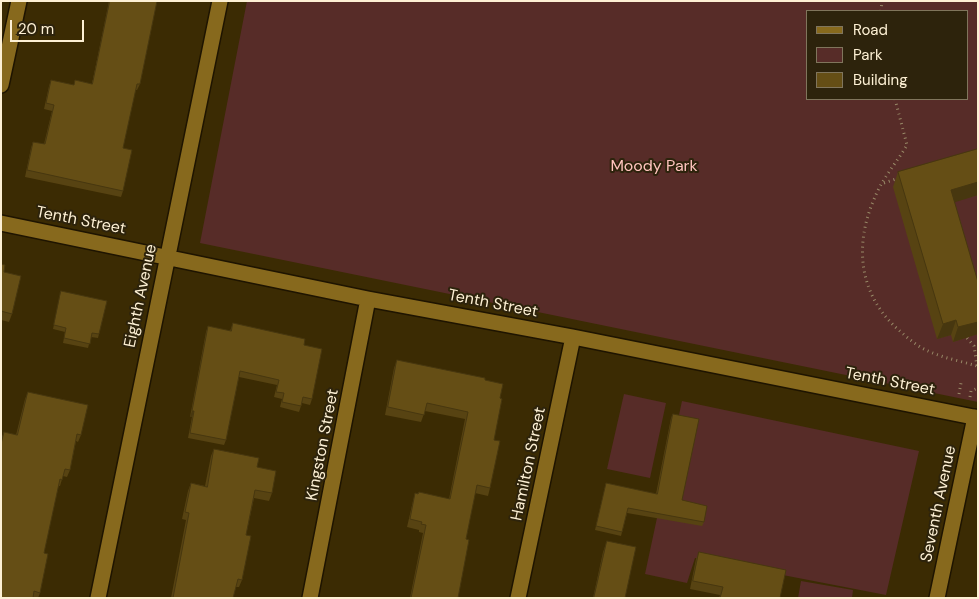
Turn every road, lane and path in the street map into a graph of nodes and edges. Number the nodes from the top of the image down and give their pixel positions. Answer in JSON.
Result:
{"nodes":[{"id":1,"x":19,"y":1,"type":"edge"},
{"id":2,"x":220,"y":1,"type":"edge"},
{"id":3,"x":1,"y":85,"type":"edge"},
{"id":4,"x":895,"y":100,"type":"edge"},
{"id":5,"x":901,"y":178,"type":"edge"},
{"id":6,"x":883,"y":184,"type":"junction"},
{"id":7,"x":1,"y":224,"type":"edge"},
{"id":8,"x":166,"y":257,"type":"junction"},
{"id":9,"x":368,"y":299,"type":"junction"},
{"id":10,"x":573,"y":337,"type":"junction"},
{"id":11,"x":967,"y":338,"type":"edge"},
{"id":12,"x":976,"y":346,"type":"edge"},
{"id":13,"x":978,"y":368,"type":"edge"},
{"id":14,"x":961,"y":383,"type":"dead end"},
{"id":15,"x":957,"y":400,"type":"dead end"},
{"id":16,"x":976,"y":417,"type":"edge"},
{"id":17,"x":98,"y":598,"type":"edge"},
{"id":18,"x":310,"y":598,"type":"edge"},
{"id":19,"x":518,"y":598,"type":"edge"},
{"id":20,"x":937,"y":598,"type":"edge"}],
"edges":[{"from":1,"to":3,"type":"street"},
{"from":2,"to":8,"type":"street","name":"Eighth Avenue"},
{"from":4,"to":6,"type":"path"},
{"from":5,"to":6,"type":"path"},
{"from":6,"to":13,"type":"path"},
{"from":7,"to":8,"type":"street","name":"Tenth Street"},
{"from":8,"to":9,"type":"street","name":"Tenth Street"},
{"from":8,"to":17,"type":"street","name":"Eighth Avenue"},
{"from":9,"to":10,"type":"street","name":"Tenth Street"},
{"from":9,"to":18,"type":"street","name":"Kingston Street"},
{"from":10,"to":16,"type":"street","name":"Tenth Street"},
{"from":10,"to":19,"type":"street","name":"Hamilton Street"},
{"from":11,"to":12,"type":"path"},
{"from":12,"to":13,"type":"path"},
{"from":14,"to":15,"type":"path"},
{"from":16,"to":20,"type":"street","name":"Seventh Avenue"}]}
